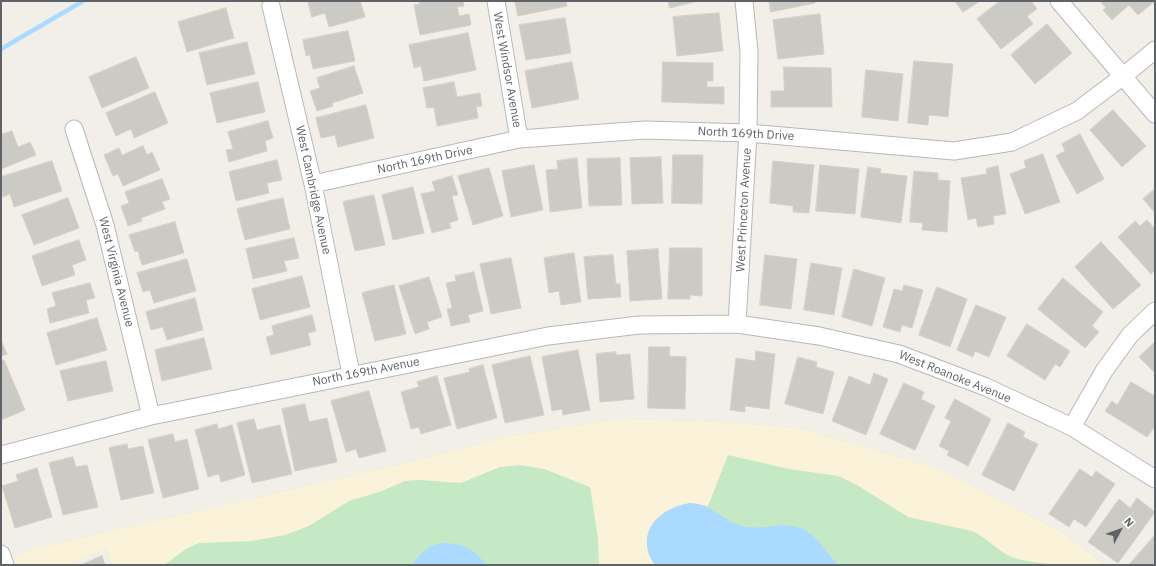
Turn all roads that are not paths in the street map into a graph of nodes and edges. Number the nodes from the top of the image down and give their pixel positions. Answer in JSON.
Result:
{"nodes":[{"id":1,"x":496,"y":1,"type":"edge"},
{"id":2,"x":744,"y":1,"type":"edge"},
{"id":3,"x":1059,"y":1,"type":"edge"},
{"id":4,"x":271,"y":6,"type":"dead end"},
{"id":5,"x":1155,"y":50,"type":"edge"},
{"id":6,"x":1122,"y":77,"type":"junction"},
{"id":7,"x":1155,"y":114,"type":"edge"},
{"id":8,"x":74,"y":129,"type":"dead end"},
{"id":9,"x":748,"y":133,"type":"junction"},
{"id":10,"x":519,"y":139,"type":"junction"},
{"id":11,"x":313,"y":184,"type":"junction"},
{"id":12,"x":1155,"y":311,"type":"edge"},
{"id":13,"x":737,"y":324,"type":"junction"},
{"id":14,"x":351,"y":374,"type":"junction"},
{"id":15,"x":151,"y":416,"type":"junction"},
{"id":16,"x":1072,"y":427,"type":"junction"},
{"id":17,"x":1,"y":455,"type":"edge"},
{"id":18,"x":1155,"y":479,"type":"edge"},
{"id":19,"x":1,"y":554,"type":"edge"},
{"id":20,"x":5,"y":565,"type":"edge"}],
"edges":[{"from":1,"to":10,"type":"street","name":"West Windsor Avenue"},
{"from":2,"to":9,"type":"street","name":"West Princeton Avenue"},
{"from":3,"to":6,"type":"street"},
{"from":4,"to":11,"type":"street","name":"West Cambridge Avenue"},
{"from":5,"to":6,"type":"street","name":"North 169th Drive"},
{"from":6,"to":7,"type":"street"},
{"from":6,"to":9,"type":"street","name":"North 169th Drive"},
{"from":8,"to":15,"type":"street","name":"West Virginia Avenue"},
{"from":9,"to":10,"type":"street","name":"North 169th Drive"},
{"from":9,"to":13,"type":"street","name":"West Princeton Avenue"},
{"from":10,"to":11,"type":"street","name":"North 169th Drive"},
{"from":11,"to":14,"type":"street","name":"West Cambridge Avenue"},
{"from":12,"to":16,"type":"street"},
{"from":13,"to":14,"type":"street","name":"North 169th Avenue"},
{"from":13,"to":16,"type":"street","name":"West Roanoke Avenue"},
{"from":14,"to":15,"type":"street","name":"North 169th Avenue"},
{"from":15,"to":17,"type":"street","name":"North 169th Avenue"},
{"from":16,"to":18,"type":"street","name":"West Roanoke Avenue"},
{"from":19,"to":20,"type":"street"}]}
